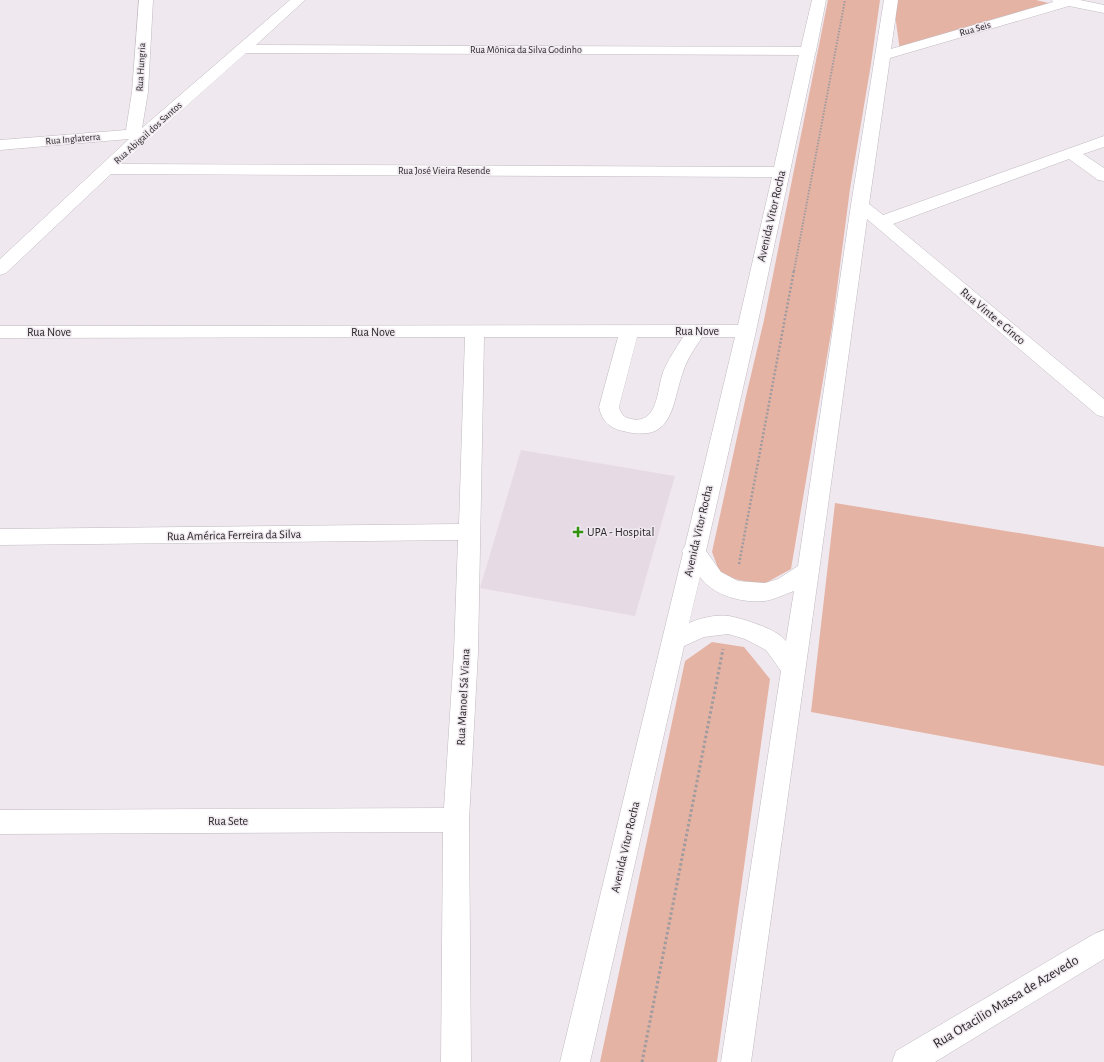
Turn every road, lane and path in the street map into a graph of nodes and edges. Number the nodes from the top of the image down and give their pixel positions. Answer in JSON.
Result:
{"nodes":[{"id":1,"x":146,"y":0,"type":"edge"},
{"id":2,"x":298,"y":0,"type":"edge"},
{"id":3,"x":819,"y":0,"type":"edge"},
{"id":4,"x":845,"y":0,"type":"edge"},
{"id":5,"x":891,"y":0,"type":"edge"},
{"id":6,"x":1063,"y":1,"type":"edge"},
{"id":7,"x":1104,"y":9,"type":"edge"},
{"id":8,"x":242,"y":49,"type":"junction"},
{"id":9,"x":809,"y":51,"type":"junction"},
{"id":10,"x":882,"y":56,"type":"junction"},
{"id":11,"x":140,"y":134,"type":"junction"},
{"id":12,"x":1104,"y":141,"type":"edge"},
{"id":13,"x":0,"y":145,"type":"edge"},
{"id":14,"x":1072,"y":154,"type":"junction"},
{"id":15,"x":107,"y":169,"type":"junction"},
{"id":16,"x":781,"y":172,"type":"junction"},
{"id":17,"x":1104,"y":176,"type":"edge"},
{"id":18,"x":860,"y":205,"type":"junction"},
{"id":19,"x":881,"y":222,"type":"junction"},
{"id":20,"x":0,"y":269,"type":"edge"},
{"id":21,"x":629,"y":331,"type":"junction"},
{"id":22,"x":697,"y":331,"type":"junction"},
{"id":23,"x":746,"y":331,"type":"junction"},
{"id":24,"x":0,"y":332,"type":"edge"},
{"id":25,"x":475,"y":332,"type":"junction"},
{"id":26,"x":1104,"y":410,"type":"edge"},
{"id":27,"x":468,"y":532,"type":"junction"},
{"id":28,"x":0,"y":537,"type":"edge"},
{"id":29,"x":693,"y":551,"type":"junction"},
{"id":30,"x":809,"y":570,"type":"junction"},
{"id":31,"x":734,"y":590,"type":"junction"},
{"id":32,"x":728,"y":625,"type":"junction"},
{"id":33,"x":674,"y":640,"type":"junction"},
{"id":34,"x":793,"y":669,"type":"junction"},
{"id":35,"x":456,"y":820,"type":"junction"},
{"id":36,"x":0,"y":822,"type":"edge"},
{"id":37,"x":1104,"y":943,"type":"edge"},
{"id":38,"x":456,"y":1062,"type":"edge"},
{"id":39,"x":575,"y":1062,"type":"edge"},
{"id":40,"x":642,"y":1062,"type":"edge"},
{"id":41,"x":736,"y":1062,"type":"edge"},
{"id":42,"x":907,"y":1062,"type":"edge"}],
"edges":[{"from":1,"to":11,"type":"street","name":"Rua Hungria"},
{"from":2,"to":8,"type":"street","name":"Rua Abigail dos Santos"},
{"from":3,"to":9,"type":"street","name":"Avenida Vitor Rocha"},
{"from":4,"to":31,"type":"path"},
{"from":5,"to":10,"type":"street"},
{"from":6,"to":7,"type":"street"},
{"from":6,"to":10,"type":"street","name":"Rua Seis"},
{"from":8,"to":9,"type":"street","name":"Rua Mônica da Silva Godinho"},
{"from":8,"to":11,"type":"street","name":"Rua Abigail dos Santos"},
{"from":9,"to":16,"type":"street","name":"Avenida Vitor Rocha"},
{"from":10,"to":18,"type":"street"},
{"from":11,"to":13,"type":"street","name":"Rua Inglaterra"},
{"from":11,"to":15,"type":"street","name":"Rua Abigail dos Santos"},
{"from":12,"to":14,"type":"street"},
{"from":14,"to":17,"type":"street"},
{"from":14,"to":19,"type":"street"},
{"from":15,"to":16,"type":"street","name":"Rua José Vieira Resende"},
{"from":15,"to":20,"type":"street","name":"Rua Abigail dos Santos"},
{"from":16,"to":23,"type":"street","name":"Avenida Vitor Rocha"},
{"from":18,"to":19,"type":"street","name":"Rua Vinte e Cinco"},
{"from":18,"to":30,"type":"street"},
{"from":19,"to":26,"type":"street","name":"Rua Vinte e Cinco"},
{"from":21,"to":22,"type":"street","name":"Rua Nove"},
{"from":21,"to":22,"type":"street"},
{"from":21,"to":25,"type":"street","name":"Rua Nove"},
{"from":22,"to":23,"type":"street","name":"Rua Nove"},
{"from":23,"to":29,"type":"street","name":"Avenida Vitor Rocha"},
{"from":24,"to":25,"type":"street","name":"Rua Nove"},
{"from":25,"to":27,"type":"street","name":"Rua Manoel Sá Viana"},
{"from":27,"to":28,"type":"street","name":"Rua América Ferreira da Silva"},
{"from":27,"to":35,"type":"street","name":"Rua Manoel Sá Viana"},
{"from":29,"to":31,"type":"street"},
{"from":29,"to":33,"type":"street","name":"Avenida Vitor Rocha"},
{"from":30,"to":31,"type":"street"},
{"from":30,"to":34,"type":"street"},
{"from":32,"to":33,"type":"street"},
{"from":32,"to":34,"type":"street"},
{"from":32,"to":40,"type":"path"},
{"from":33,"to":39,"type":"street","name":"Avenida Vitor Rocha"},
{"from":34,"to":41,"type":"street"},
{"from":35,"to":36,"type":"street","name":"Rua Sete"},
{"from":35,"to":38,"type":"street","name":"Rua Manoel Sá Viana"},
{"from":37,"to":42,"type":"street","name":"Rua Otacilio Massa de Azevedo"}]}
